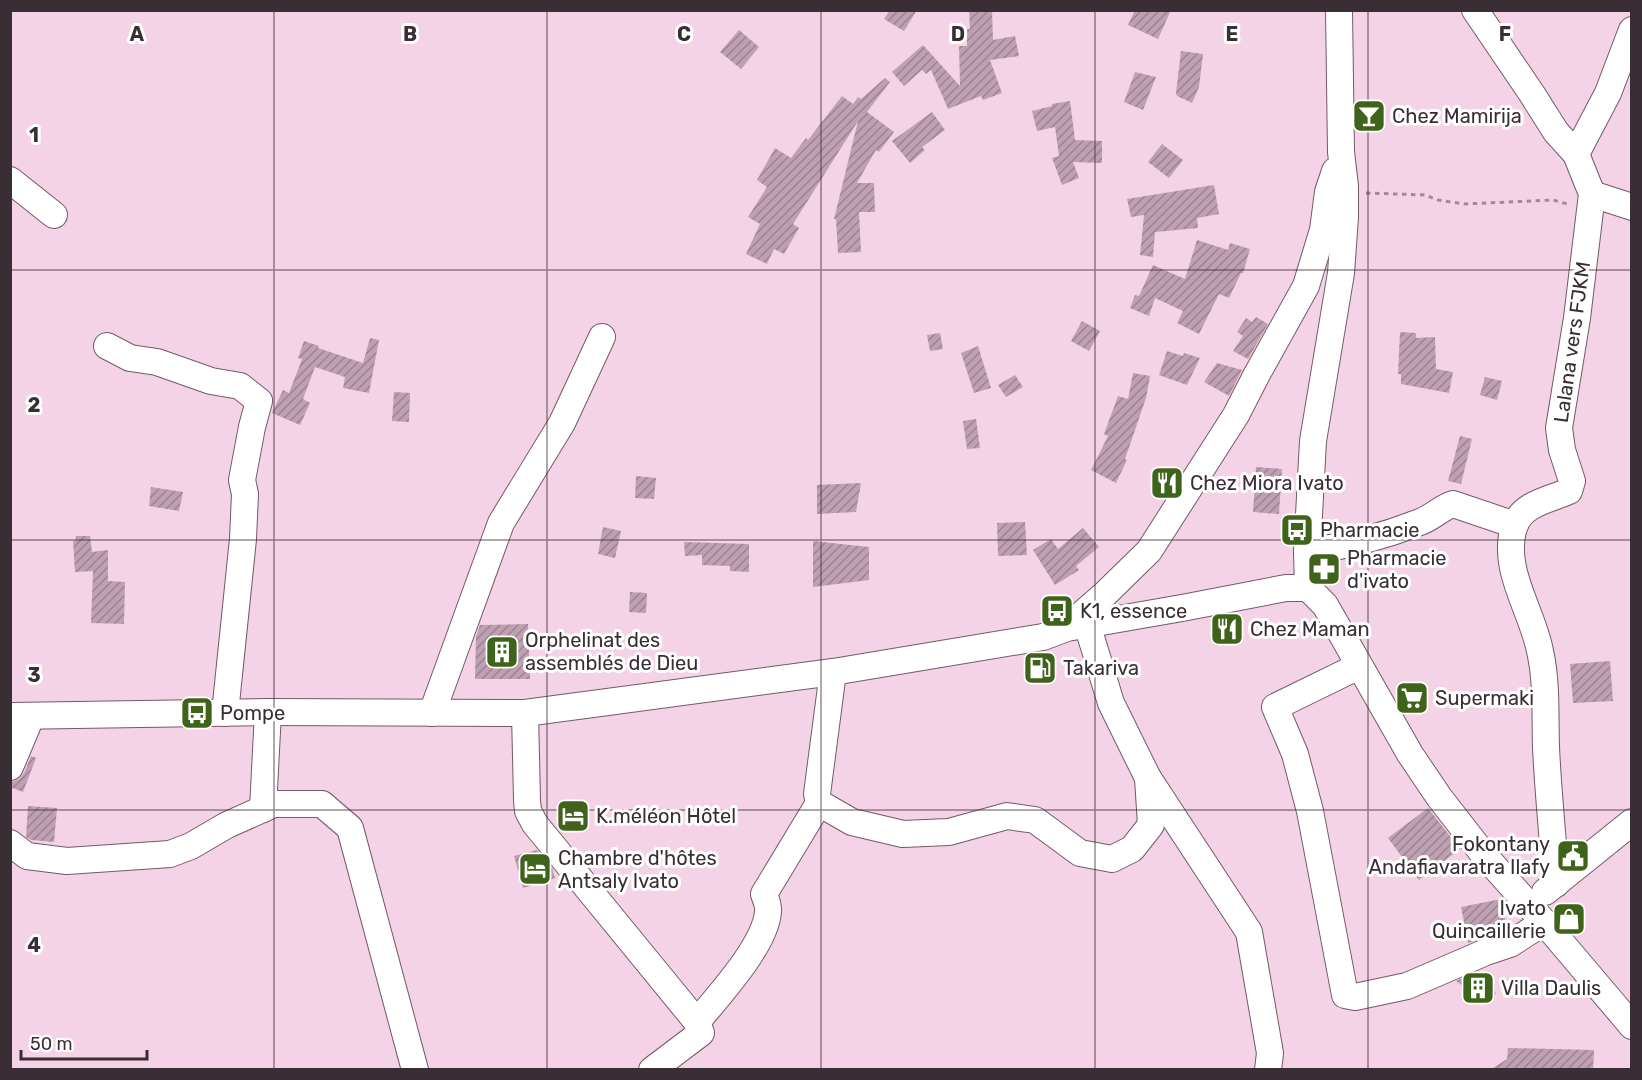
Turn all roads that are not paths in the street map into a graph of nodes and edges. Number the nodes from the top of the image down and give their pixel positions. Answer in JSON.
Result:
{"nodes":[{"id":1,"x":1339,"y":10,"type":"edge"},
{"id":2,"x":1475,"y":10,"type":"edge"},
{"id":3,"x":1632,"y":30,"type":"edge"},
{"id":4,"x":1341,"y":153,"type":"junction"},
{"id":5,"x":1576,"y":154,"type":"junction"},
{"id":6,"x":10,"y":180,"type":"edge"},
{"id":7,"x":1591,"y":201,"type":"junction"},
{"id":8,"x":1632,"y":207,"type":"edge"},
{"id":9,"x":54,"y":215,"type":"dead end"},
{"id":10,"x":602,"y":336,"type":"dead end"},
{"id":11,"x":107,"y":346,"type":"dead end"},
{"id":12,"x":1515,"y":525,"type":"junction"},
{"id":13,"x":1307,"y":552,"type":"junction"},
{"id":14,"x":1308,"y":588,"type":"junction"},
{"id":15,"x":1077,"y":626,"type":"junction"},
{"id":16,"x":1359,"y":666,"type":"junction"},
{"id":17,"x":833,"y":672,"type":"junction"},
{"id":18,"x":268,"y":712,"type":"junction"},
{"id":19,"x":225,"y":713,"type":"junction"},
{"id":20,"x":432,"y":713,"type":"junction"},
{"id":21,"x":525,"y":713,"type":"junction"},
{"id":22,"x":21,"y":716,"type":"edge"},
{"id":23,"x":10,"y":767,"type":"edge"},
{"id":24,"x":1148,"y":778,"type":"junction"},
{"id":25,"x":819,"y":803,"type":"junction"},
{"id":26,"x":263,"y":809,"type":"junction"},
{"id":27,"x":1632,"y":822,"type":"edge"},
{"id":28,"x":10,"y":843,"type":"edge"},
{"id":29,"x":1556,"y":884,"type":"junction"},
{"id":30,"x":1536,"y":913,"type":"junction"},
{"id":31,"x":697,"y":1022,"type":"junction"},
{"id":32,"x":1632,"y":1026,"type":"edge"},
{"id":33,"x":415,"y":1070,"type":"edge"},
{"id":34,"x":652,"y":1070,"type":"edge"},
{"id":35,"x":1268,"y":1070,"type":"edge"}],
"edges":[{"from":1,"to":4,"type":"street"},
{"from":2,"to":5,"type":"street","name":"Lalana vers FJKM"},
{"from":3,"to":5,"type":"street"},
{"from":4,"to":13,"type":"street"},
{"from":4,"to":15,"type":"street"},
{"from":5,"to":7,"type":"street","name":"Lalana vers FJKM"},
{"from":6,"to":9,"type":"street"},
{"from":7,"to":8,"type":"street"},
{"from":7,"to":12,"type":"street","name":"Lalana vers FJKM"},
{"from":10,"to":20,"type":"street"},
{"from":11,"to":19,"type":"street"},
{"from":12,"to":13,"type":"street"},
{"from":12,"to":29,"type":"street"},
{"from":13,"to":14,"type":"street"},
{"from":14,"to":15,"type":"street"},
{"from":14,"to":16,"type":"street"},
{"from":15,"to":17,"type":"street"},
{"from":15,"to":24,"type":"street"},
{"from":16,"to":30,"type":"street"},
{"from":16,"to":30,"type":"street"},
{"from":17,"to":21,"type":"street"},
{"from":17,"to":25,"type":"street"},
{"from":18,"to":19,"type":"street"},
{"from":18,"to":20,"type":"street"},
{"from":18,"to":26,"type":"street"},
{"from":19,"to":22,"type":"street"},
{"from":20,"to":21,"type":"street"},
{"from":21,"to":31,"type":"street"},
{"from":22,"to":23,"type":"street"},
{"from":24,"to":25,"type":"street"},
{"from":24,"to":35,"type":"street"},
{"from":25,"to":31,"type":"street"},
{"from":26,"to":28,"type":"street"},
{"from":26,"to":33,"type":"street"},
{"from":27,"to":29,"type":"street"},
{"from":29,"to":30,"type":"street"},
{"from":30,"to":32,"type":"street"},
{"from":31,"to":34,"type":"street"}]}
